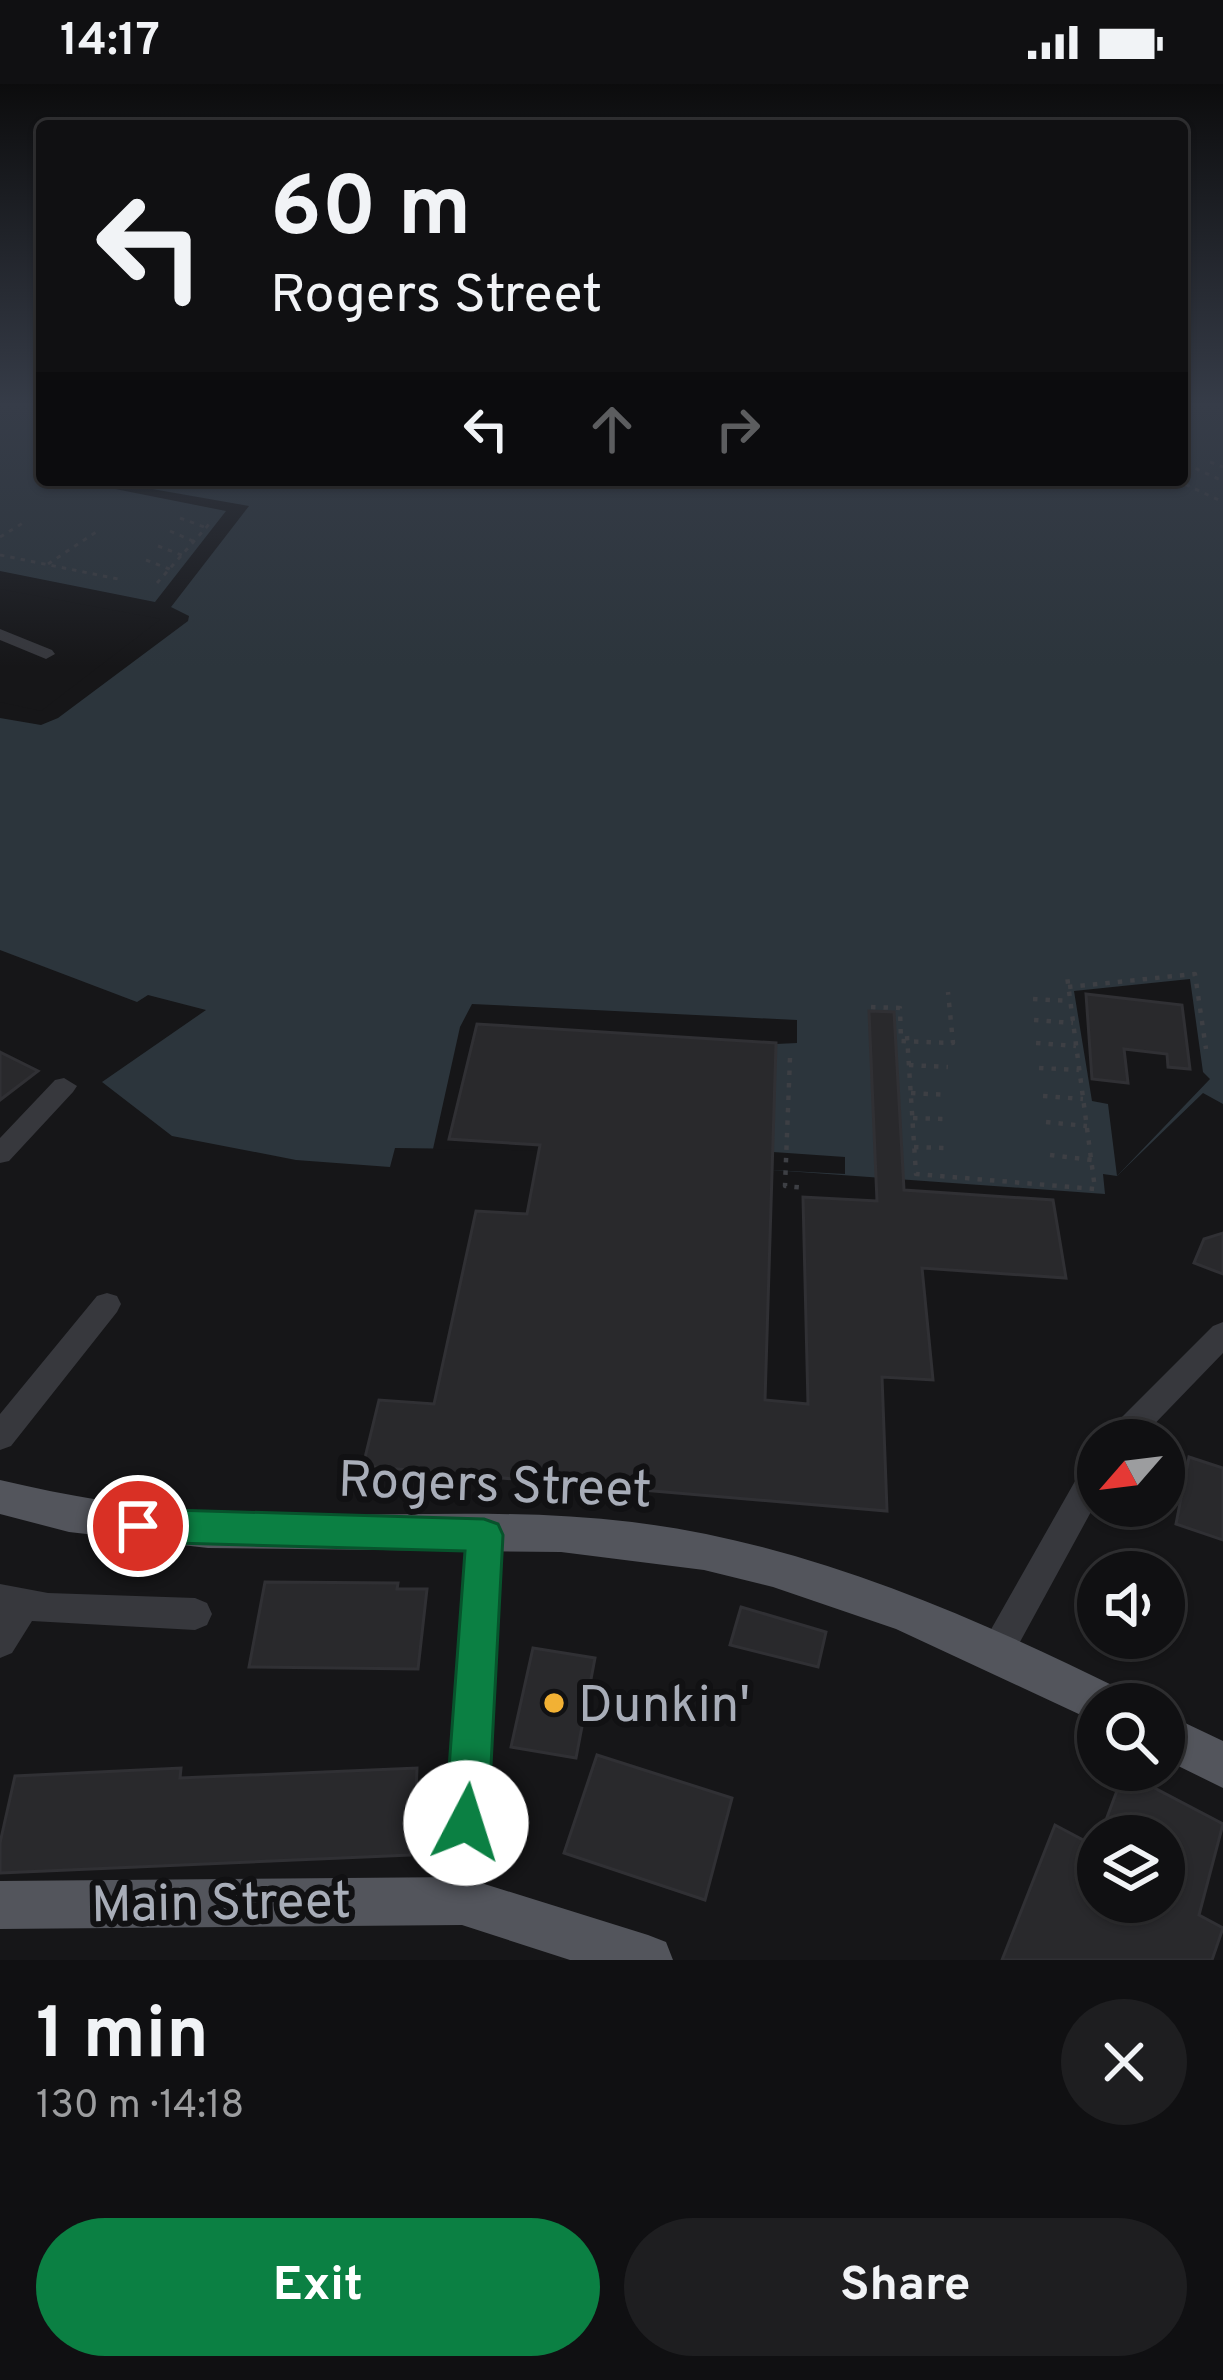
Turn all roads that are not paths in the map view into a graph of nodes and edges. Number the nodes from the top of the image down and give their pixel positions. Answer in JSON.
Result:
{"nodes":[{"id":1,"x":0,"y":634,"type":"edge"},
{"id":2,"x":46,"y":654,"type":"dead end"},
{"id":3,"x":64,"y":1086,"type":"dead end"},
{"id":4,"x":0,"y":1154,"type":"edge"},
{"id":5,"x":106,"y":1304,"type":"dead end"},
{"id":6,"x":1223,"y":1334,"type":"edge"},
{"id":7,"x":1140,"y":1419,"type":"edge"},
{"id":8,"x":0,"y":1437,"type":"edge"},
{"id":9,"x":0,"y":1497,"type":"edge"},
{"id":10,"x":1077,"y":1507,"type":"edge"},
{"id":11,"x":484,"y":1535,"type":"junction"},
{"id":12,"x":12,"y":1602,"type":"edge"},
{"id":13,"x":195,"y":1614,"type":"dead end"},
{"id":14,"x":0,"y":1642,"type":"edge"},
{"id":15,"x":997,"y":1651,"type":"junction"},
{"id":16,"x":1077,"y":1691,"type":"edge"},
{"id":17,"x":1185,"y":1746,"type":"edge"},
{"id":18,"x":1223,"y":1765,"type":"edge"},
{"id":19,"x":462,"y":1901,"type":"junction"},
{"id":20,"x":0,"y":1905,"type":"edge"},
{"id":21,"x":648,"y":1960,"type":"edge"}],
"edges":[{"from":1,"to":2,"type":"street"},
{"from":3,"to":4,"type":"street"},
{"from":5,"to":8,"type":"street"},
{"from":6,"to":7,"type":"street"},
{"from":9,"to":11,"type":"main road","name":"Rogers Street"},
{"from":10,"to":15,"type":"street"},
{"from":11,"to":15,"type":"main road","name":"Rogers Street"},
{"from":11,"to":19,"type":"street"},
{"from":12,"to":13,"type":"street"},
{"from":12,"to":14,"type":"street"},
{"from":15,"to":16,"type":"main road","name":"Rogers Street"},
{"from":17,"to":18,"type":"main road"},
{"from":19,"to":20,"type":"main road","name":"Main Street"},
{"from":19,"to":21,"type":"main road","name":"Main Street"}]}
